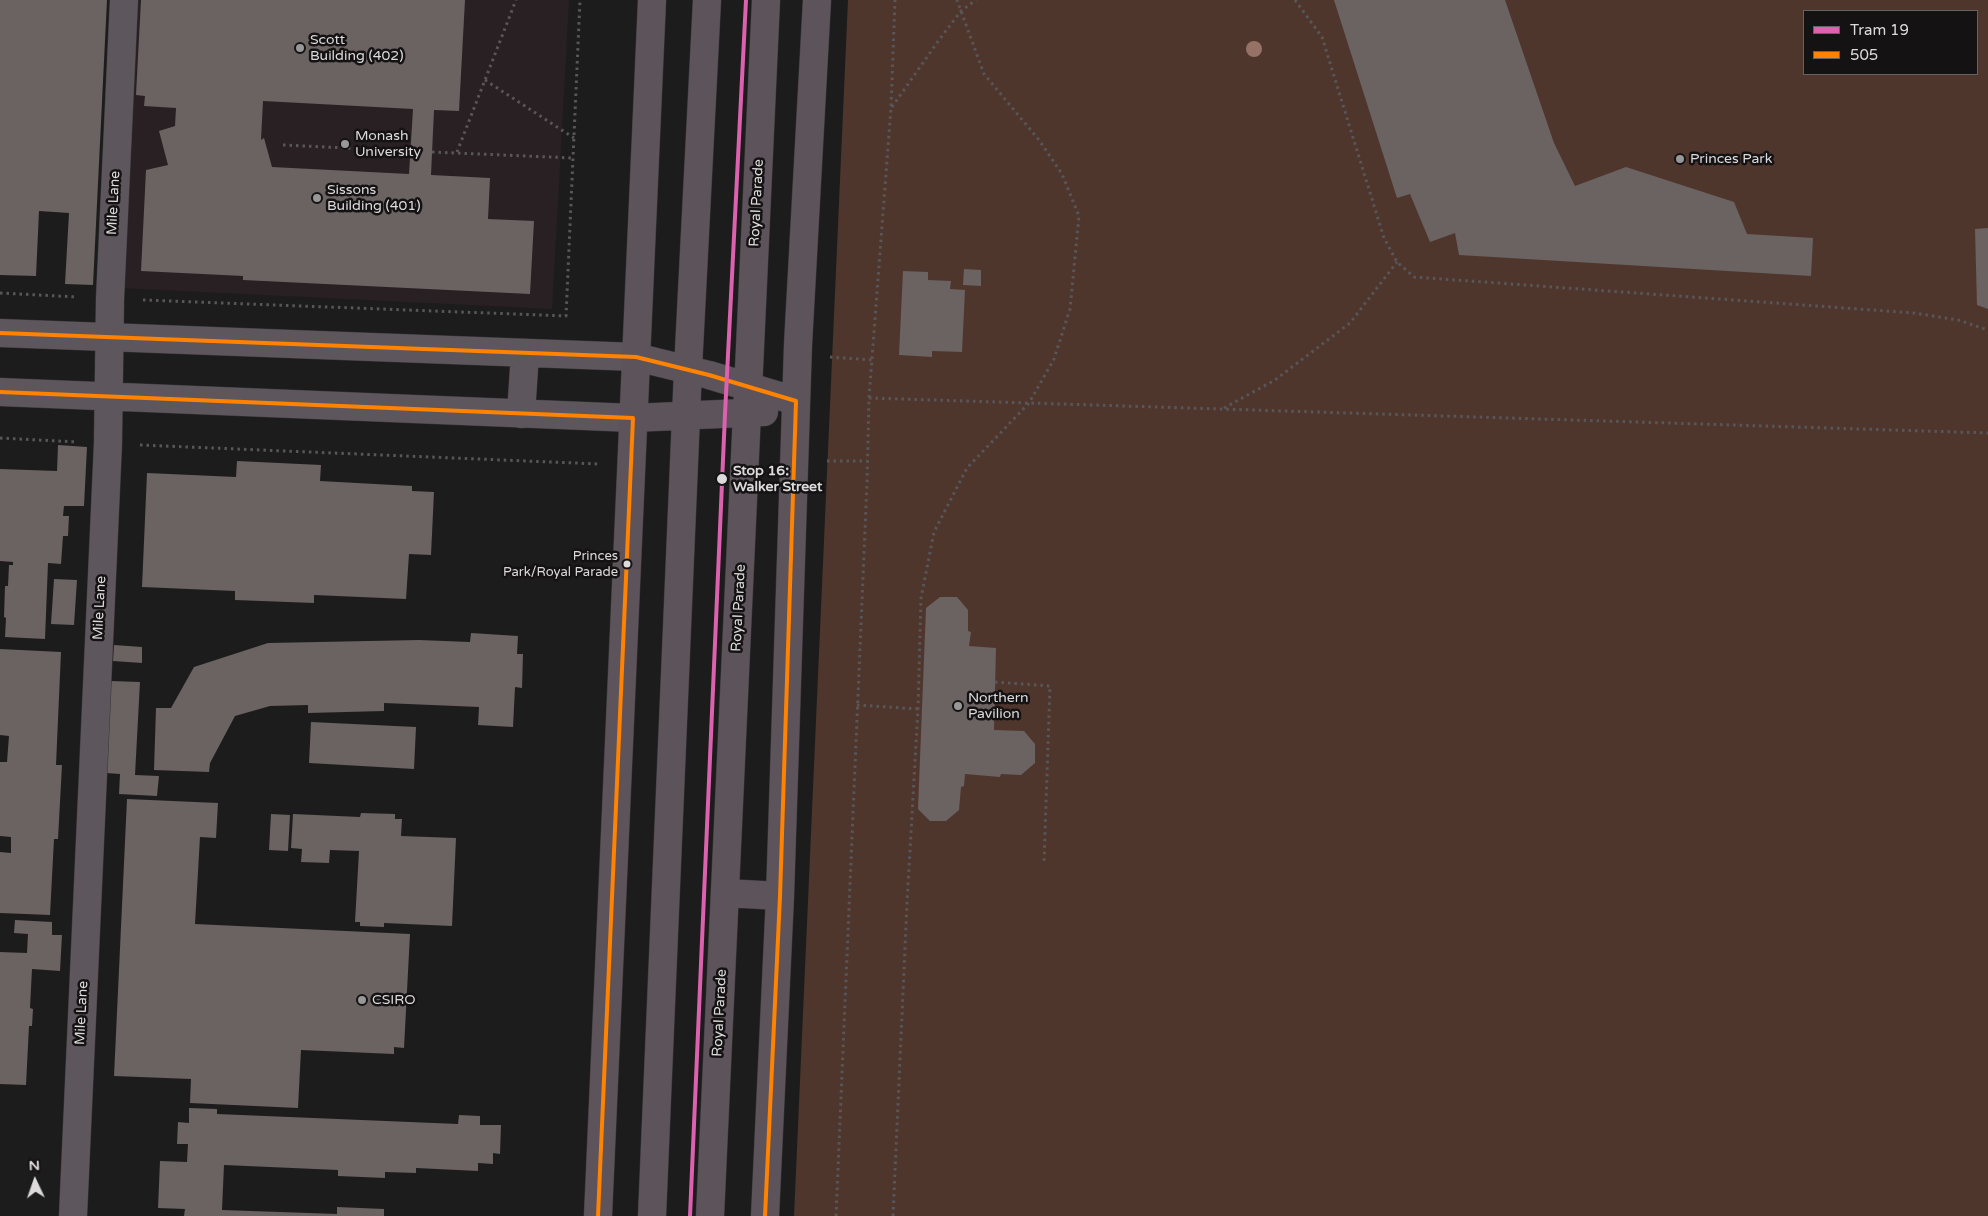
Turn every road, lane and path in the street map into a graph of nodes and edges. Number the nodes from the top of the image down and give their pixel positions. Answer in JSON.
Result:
{"nodes":[{"id":1,"x":124,"y":0,"type":"edge"},
{"id":2,"x":516,"y":0,"type":"edge"},
{"id":3,"x":580,"y":0,"type":"edge"},
{"id":4,"x":652,"y":0,"type":"edge"},
{"id":5,"x":707,"y":0,"type":"edge"},
{"id":6,"x":766,"y":0,"type":"edge"},
{"id":7,"x":818,"y":0,"type":"edge"},
{"id":8,"x":895,"y":0,"type":"edge"},
{"id":9,"x":957,"y":0,"type":"edge"},
{"id":10,"x":976,"y":0,"type":"edge"},
{"id":11,"x":1295,"y":0,"type":"edge"},
{"id":12,"x":961,"y":12,"type":"junction"},
{"id":13,"x":485,"y":80,"type":"junction"},
{"id":14,"x":891,"y":108,"type":"junction"},
{"id":15,"x":574,"y":138,"type":"junction"},
{"id":16,"x":283,"y":145,"type":"dead end"},
{"id":17,"x":410,"y":151,"type":"dead end"},
{"id":18,"x":432,"y":152,"type":"dead end"},
{"id":19,"x":457,"y":152,"type":"junction"},
{"id":20,"x":573,"y":158,"type":"junction"},
{"id":21,"x":1397,"y":262,"type":"junction"},
{"id":22,"x":0,"y":293,"type":"edge"},
{"id":23,"x":110,"y":299,"type":"junction"},
{"id":24,"x":1988,"y":330,"type":"edge"},
{"id":25,"x":0,"y":333,"type":"edge"},
{"id":26,"x":109,"y":338,"type":"junction"},
{"id":27,"x":525,"y":353,"type":"junction"},
{"id":28,"x":636,"y":356,"type":"junction"},
{"id":29,"x":688,"y":369,"type":"junction"},
{"id":30,"x":0,"y":392,"type":"edge"},
{"id":31,"x":108,"y":396,"type":"junction"},
{"id":32,"x":868,"y":398,"type":"junction"},
{"id":33,"x":748,"y":400,"type":"junction"},
{"id":34,"x":1029,"y":403,"type":"junction"},
{"id":35,"x":796,"y":406,"type":"junction"},
{"id":36,"x":1224,"y":409,"type":"junction"},
{"id":37,"x":521,"y":414,"type":"junction"},
{"id":38,"x":687,"y":416,"type":"junction"},
{"id":39,"x":634,"y":418,"type":"junction"},
{"id":40,"x":1988,"y":433,"type":"edge"},
{"id":41,"x":0,"y":438,"type":"edge"},
{"id":42,"x":108,"y":444,"type":"junction"},
{"id":43,"x":592,"y":464,"type":"dead end"},
{"id":44,"x":995,"y":682,"type":"dead end"},
{"id":45,"x":857,"y":705,"type":"junction"},
{"id":46,"x":918,"y":709,"type":"junction"},
{"id":47,"x":1044,"y":863,"type":"dead end"},
{"id":48,"x":725,"y":893,"type":"junction"},
{"id":49,"x":780,"y":896,"type":"junction"},
{"id":50,"x":73,"y":1216,"type":"edge"},
{"id":51,"x":598,"y":1216,"type":"edge"},
{"id":52,"x":652,"y":1216,"type":"edge"},
{"id":53,"x":710,"y":1216,"type":"edge"},
{"id":54,"x":765,"y":1216,"type":"edge"},
{"id":55,"x":836,"y":1216,"type":"edge"},
{"id":56,"x":893,"y":1216,"type":"edge"}],
"edges":[{"from":1,"to":23,"type":"street","name":"Mile Lane"},
{"from":2,"to":13,"type":"path"},
{"from":3,"to":15,"type":"path"},
{"from":4,"to":28,"type":"highway"},
{"from":5,"to":29,"type":"highway"},
{"from":6,"to":33,"type":"highway","name":"Royal Parade"},
{"from":7,"to":35,"type":"highway"},
{"from":8,"to":14,"type":"path"},
{"from":9,"to":12,"type":"path"},
{"from":10,"to":12,"type":"path"},
{"from":11,"to":21,"type":"path"},
{"from":12,"to":14,"type":"path"},
{"from":12,"to":34,"type":"path"},
{"from":13,"to":15,"type":"path"},
{"from":13,"to":19,"type":"path"},
{"from":14,"to":32,"type":"path"},
{"from":15,"to":20,"type":"path"},
{"from":16,"to":17,"type":"path"},
{"from":18,"to":19,"type":"path"},
{"from":19,"to":20,"type":"path"},
{"from":20,"to":23,"type":"path"},
{"from":21,"to":24,"type":"path"},
{"from":21,"to":36,"type":"path"},
{"from":22,"to":23,"type":"path"},
{"from":23,"to":26,"type":"street","name":"Mile Lane"},
{"from":25,"to":26,"type":"street"},
{"from":26,"to":27,"type":"street"},
{"from":26,"to":31,"type":"street","name":"Mile Lane"},
{"from":27,"to":28,"type":"street"},
{"from":27,"to":37,"type":"street"},
{"from":28,"to":29,"type":"highway"},
{"from":28,"to":39,"type":"highway"},
{"from":29,"to":33,"type":"highway"},
{"from":29,"to":38,"type":"highway"},
{"from":30,"to":31,"type":"street"},
{"from":31,"to":37,"type":"street"},
{"from":31,"to":42,"type":"street","name":"Mile Lane"},
{"from":32,"to":34,"type":"path"},
{"from":32,"to":45,"type":"path"},
{"from":33,"to":35,"type":"highway"},
{"from":33,"to":38,"type":"highway"},
{"from":33,"to":48,"type":"highway","name":"Royal Parade"},
{"from":34,"to":36,"type":"path"},
{"from":34,"to":46,"type":"path"},
{"from":35,"to":49,"type":"highway"},
{"from":36,"to":40,"type":"path"},
{"from":37,"to":39,"type":"street"},
{"from":38,"to":39,"type":"highway"},
{"from":38,"to":52,"type":"highway"},
{"from":39,"to":51,"type":"highway"},
{"from":41,"to":42,"type":"path"},
{"from":42,"to":43,"type":"path"},
{"from":42,"to":50,"type":"street","name":"Mile Lane"},
{"from":44,"to":47,"type":"path"},
{"from":45,"to":46,"type":"path"},
{"from":45,"to":55,"type":"path"},
{"from":46,"to":56,"type":"path"},
{"from":48,"to":49,"type":"highway"},
{"from":48,"to":53,"type":"highway","name":"Royal Parade"},
{"from":49,"to":54,"type":"highway"}]}
